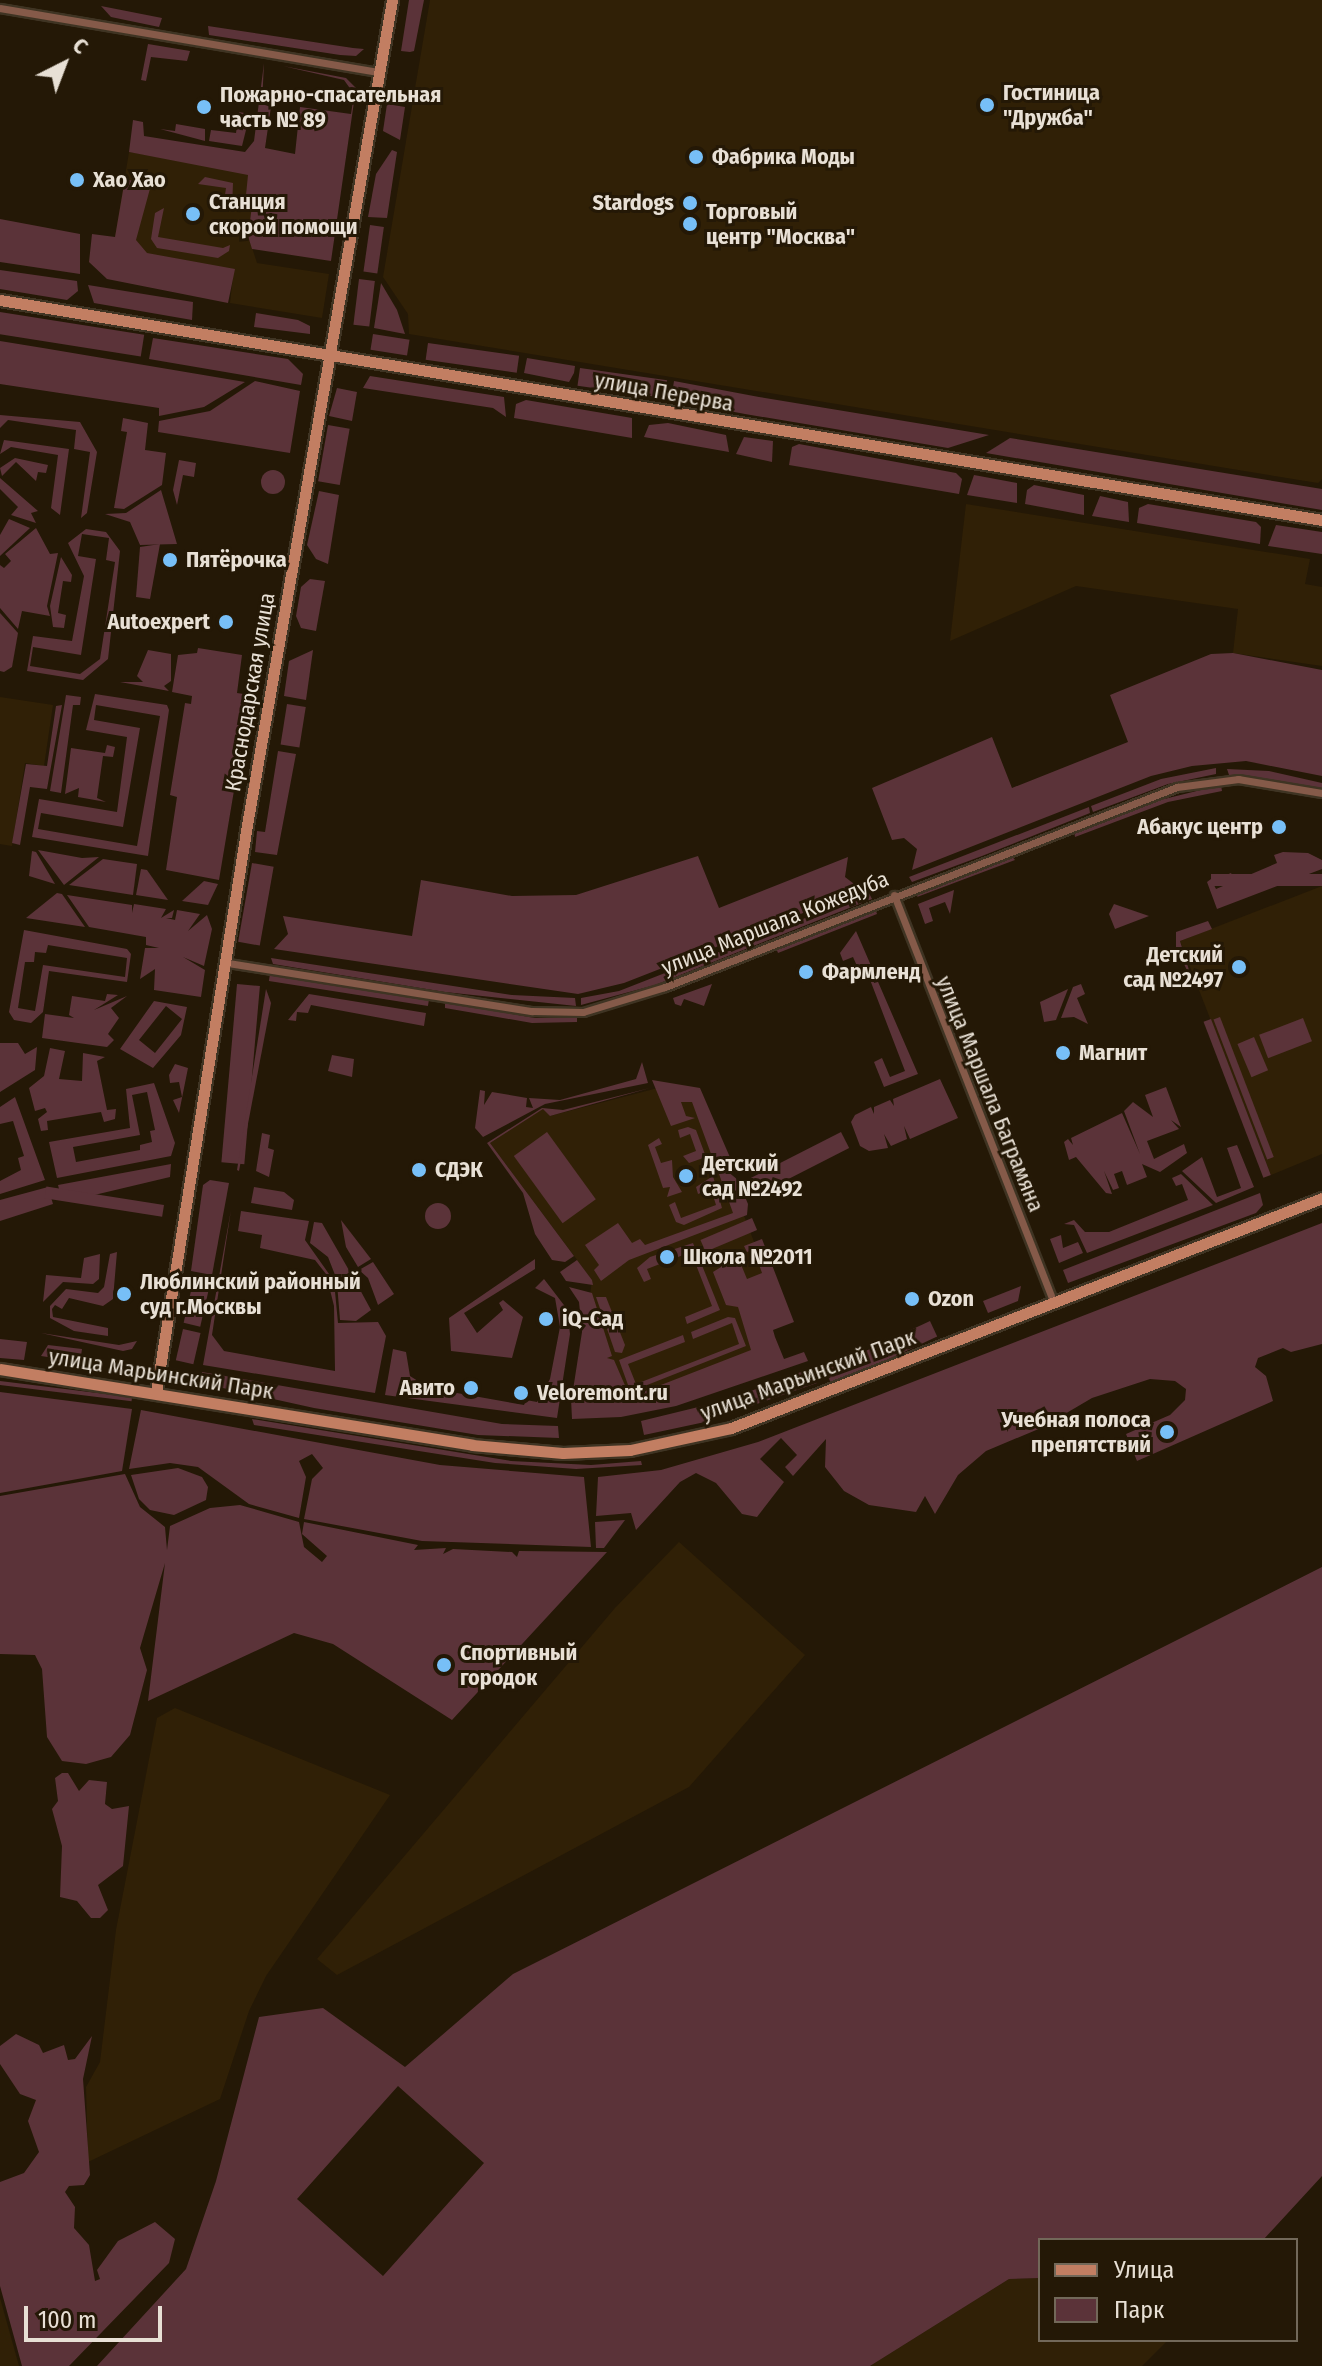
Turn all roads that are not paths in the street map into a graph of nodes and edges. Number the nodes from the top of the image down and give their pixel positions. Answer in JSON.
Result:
{"nodes":[{"id":1,"x":392,"y":0,"type":"edge"},
{"id":2,"x":0,"y":8,"type":"edge"},
{"id":3,"x":378,"y":72,"type":"junction"},
{"id":4,"x":0,"y":300,"type":"edge"},
{"id":5,"x":330,"y":355,"type":"junction"},
{"id":6,"x":1322,"y":520,"type":"edge"},
{"id":7,"x":1322,"y":793,"type":"edge"},
{"id":8,"x":894,"y":895,"type":"junction"},
{"id":9,"x":228,"y":963,"type":"junction"},
{"id":10,"x":1322,"y":1198,"type":"edge"},
{"id":11,"x":1055,"y":1305,"type":"junction"},
{"id":12,"x":0,"y":1369,"type":"edge"},
{"id":13,"x":156,"y":1392,"type":"junction"}],
"edges":[{"from":1,"to":3,"type":"street","name":"Краснодарская улица"},
{"from":2,"to":3,"type":"street"},
{"from":3,"to":5,"type":"street","name":"Краснодарская улица"},
{"from":4,"to":5,"type":"street","name":"улица Перерва"},
{"from":5,"to":6,"type":"street","name":"улица Перерва"},
{"from":5,"to":9,"type":"street","name":"Краснодарская улица"},
{"from":7,"to":8,"type":"street","name":"улица Маршала Кожедуба"},
{"from":8,"to":9,"type":"street","name":"улица Маршала Кожедуба"},
{"from":8,"to":11,"type":"street","name":"улица Маршала Баграмяна"},
{"from":9,"to":13,"type":"street","name":"Краснодарская улица"},
{"from":10,"to":11,"type":"street","name":"улица Марьинский Парк"},
{"from":11,"to":13,"type":"street","name":"улица Марьинский Парк"},
{"from":12,"to":13,"type":"street","name":"улица Марьинский Парк"}]}
